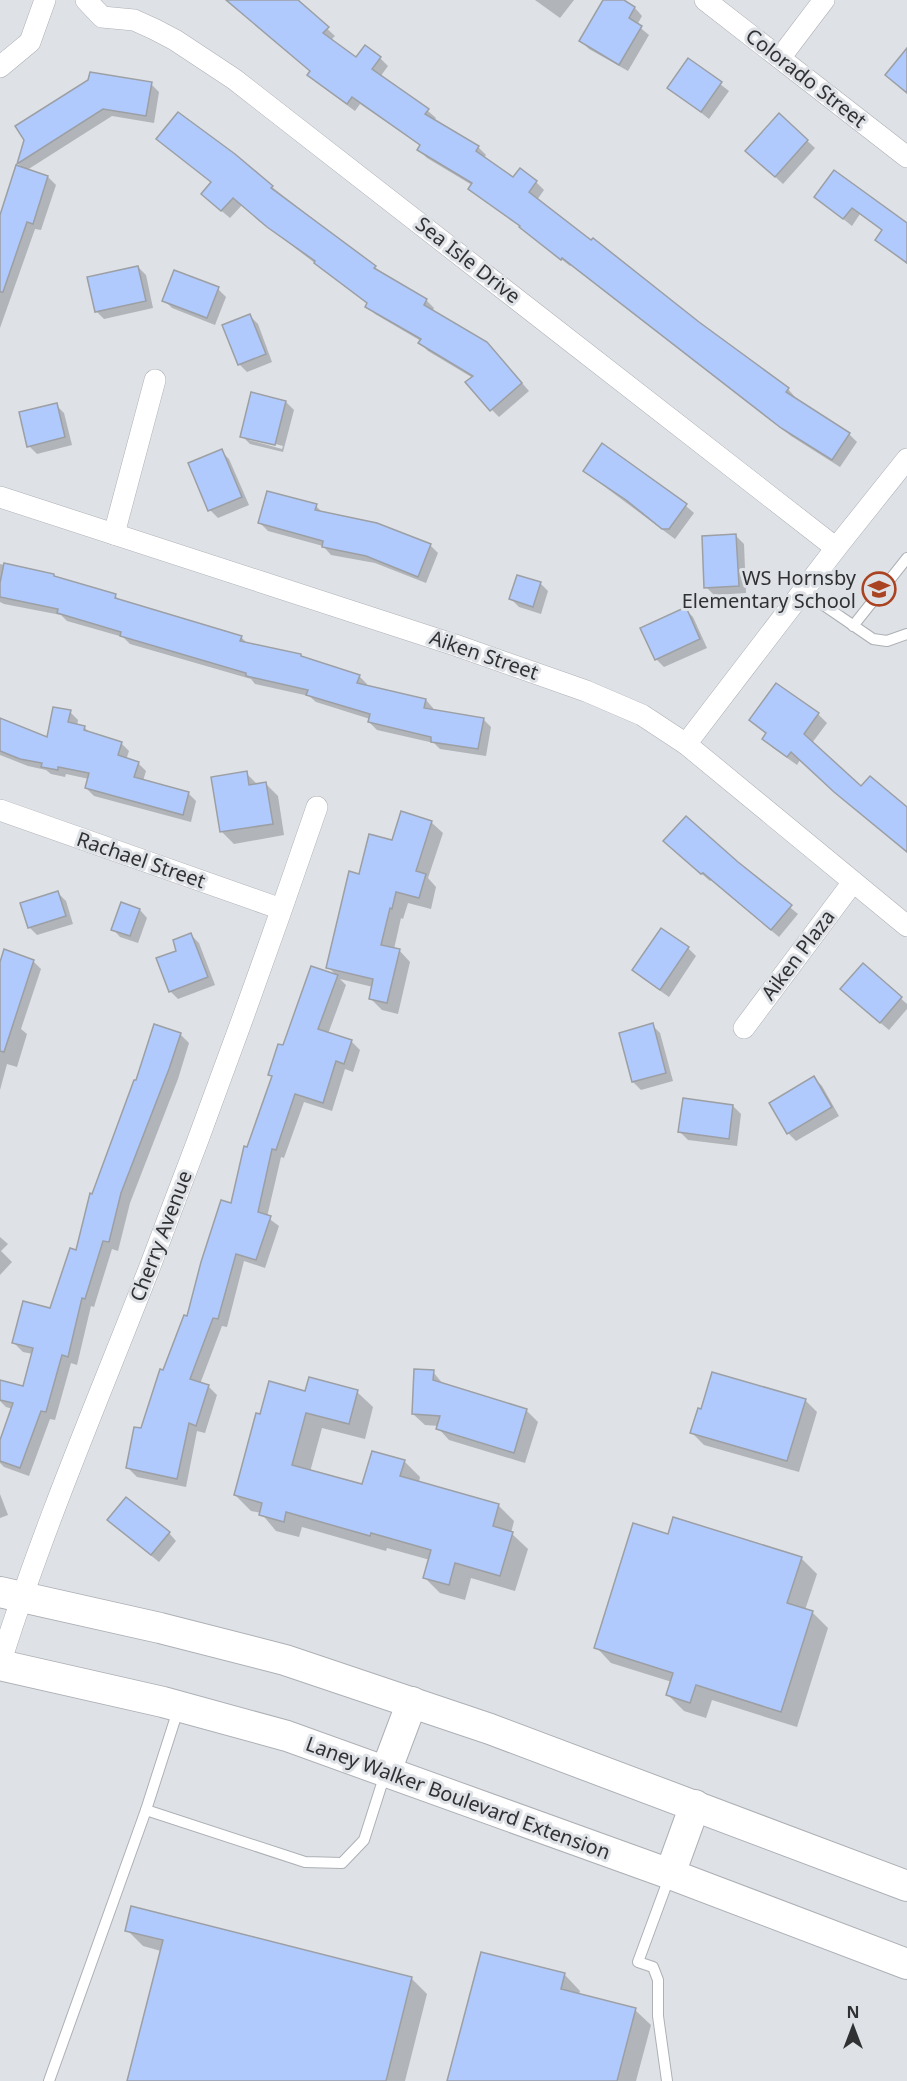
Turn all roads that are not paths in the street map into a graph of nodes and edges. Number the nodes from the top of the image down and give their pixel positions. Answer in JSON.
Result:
{"nodes":[{"id":1,"x":45,"y":0,"type":"edge"},
{"id":2,"x":86,"y":0,"type":"edge"},
{"id":3,"x":705,"y":0,"type":"edge"},
{"id":4,"x":824,"y":0,"type":"edge"},
{"id":5,"x":780,"y":58,"type":"junction"},
{"id":6,"x":0,"y":67,"type":"edge"},
{"id":7,"x":907,"y":157,"type":"edge"},
{"id":8,"x":155,"y":380,"type":"dead end"},
{"id":9,"x":907,"y":459,"type":"edge"},
{"id":10,"x":0,"y":497,"type":"edge"},
{"id":11,"x":114,"y":534,"type":"junction"},
{"id":12,"x":836,"y":548,"type":"junction"},
{"id":13,"x":907,"y":558,"type":"edge"},
{"id":14,"x":803,"y":591,"type":"junction"},
{"id":15,"x":853,"y":626,"type":"junction"},
{"id":16,"x":907,"y":634,"type":"edge"},
{"id":17,"x":686,"y":744,"type":"junction"},
{"id":18,"x":317,"y":807,"type":"dead end"},
{"id":19,"x":1,"y":813,"type":"edge"},
{"id":20,"x":853,"y":882,"type":"junction"},
{"id":21,"x":282,"y":909,"type":"junction"},
{"id":22,"x":907,"y":926,"type":"edge"},
{"id":23,"x":744,"y":1028,"type":"dead end"},
{"id":24,"x":11,"y":1594,"type":"edge"},
{"id":25,"x":0,"y":1665,"type":"edge"},
{"id":26,"x":412,"y":1702,"type":"junction"},
{"id":27,"x":179,"y":1706,"type":"junction"},
{"id":28,"x":386,"y":1771,"type":"junction"},
{"id":29,"x":695,"y":1805,"type":"junction"},
{"id":30,"x":146,"y":1810,"type":"junction"},
{"id":31,"x":670,"y":1874,"type":"junction"},
{"id":32,"x":907,"y":1886,"type":"edge"},
{"id":33,"x":907,"y":1964,"type":"edge"},
{"id":34,"x":49,"y":2081,"type":"edge"},
{"id":35,"x":667,"y":2081,"type":"edge"}],
"edges":[{"from":1,"to":6,"type":"street"},
{"from":2,"to":12,"type":"street","name":"Sea Isle Drive"},
{"from":3,"to":5,"type":"street","name":"Colorado Street"},
{"from":4,"to":5,"type":"street"},
{"from":5,"to":7,"type":"street","name":"Colorado Street"},
{"from":8,"to":11,"type":"street"},
{"from":9,"to":12,"type":"street"},
{"from":10,"to":11,"type":"street","name":"Aiken Street"},
{"from":11,"to":17,"type":"street","name":"Aiken Street"},
{"from":12,"to":14,"type":"street"},
{"from":13,"to":15,"type":"lane"},
{"from":14,"to":15,"type":"lane"},
{"from":14,"to":17,"type":"street"},
{"from":15,"to":16,"type":"lane"},
{"from":17,"to":20,"type":"street","name":"Aiken Street"},
{"from":18,"to":21,"type":"street","name":"Cherry Avenue"},
{"from":19,"to":21,"type":"street","name":"Rachael Street"},
{"from":20,"to":22,"type":"street","name":"Aiken Street"},
{"from":20,"to":23,"type":"street","name":"Aiken Plaza"},
{"from":21,"to":24,"type":"street","name":"Cherry Avenue"},
{"from":24,"to":25,"type":"street","name":"Cherry Avenue"},
{"from":24,"to":26,"type":"main road"},
{"from":25,"to":27,"type":"main road","name":"Laney Walker Boulevard Extension"},
{"from":26,"to":28,"type":"main road"},
{"from":26,"to":29,"type":"main road"},
{"from":27,"to":28,"type":"main road","name":"Laney Walker Boulevard Extension"},
{"from":27,"to":30,"type":"lane"},
{"from":28,"to":30,"type":"lane"},
{"from":28,"to":31,"type":"main road","name":"Laney Walker Boulevard Extension"},
{"from":29,"to":31,"type":"main road"},
{"from":29,"to":32,"type":"main road"},
{"from":30,"to":34,"type":"lane"},
{"from":31,"to":33,"type":"main road","name":"Laney Walker Boulevard Extension"},
{"from":31,"to":35,"type":"lane"}]}
